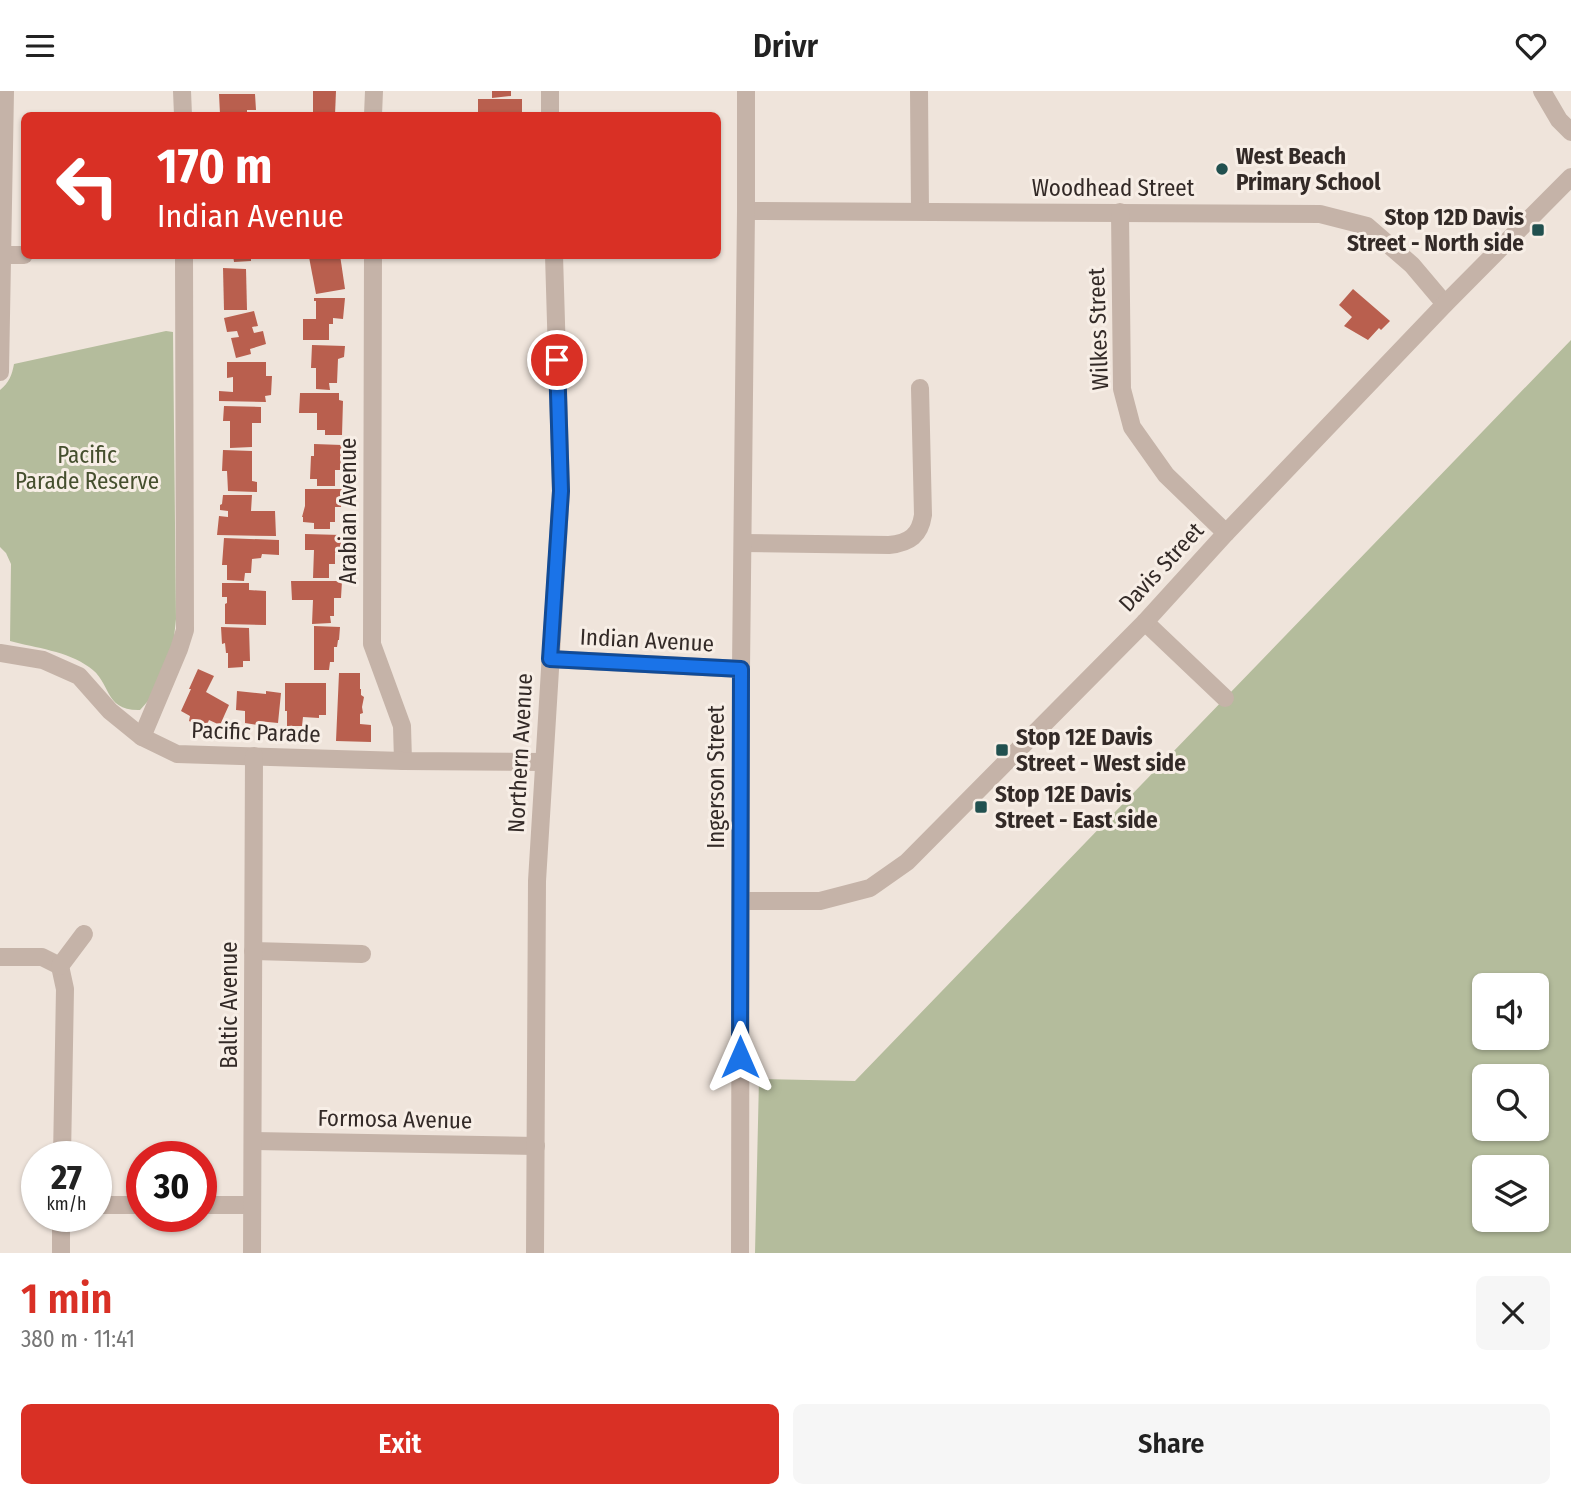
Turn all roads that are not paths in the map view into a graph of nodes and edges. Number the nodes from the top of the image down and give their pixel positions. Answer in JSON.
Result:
{"nodes":[{"id":1,"x":5,"y":91,"type":"edge"},
{"id":2,"x":182,"y":91,"type":"edge"},
{"id":3,"x":374,"y":91,"type":"edge"},
{"id":4,"x":550,"y":91,"type":"edge"},
{"id":5,"x":746,"y":91,"type":"edge"},
{"id":6,"x":919,"y":91,"type":"edge"},
{"id":7,"x":1542,"y":91,"type":"edge"},
{"id":8,"x":183,"y":112,"type":"edge"},
{"id":9,"x":373,"y":112,"type":"edge"},
{"id":10,"x":550,"y":112,"type":"edge"},
{"id":11,"x":1571,"y":132,"type":"edge"},
{"id":12,"x":1571,"y":177,"type":"edge"},
{"id":13,"x":747,"y":211,"type":"junction"},
{"id":14,"x":920,"y":211,"type":"junction"},
{"id":15,"x":1120,"y":212,"type":"junction"},
{"id":16,"x":3,"y":255,"type":"junction"},
{"id":17,"x":21,"y":255,"type":"edge"},
{"id":18,"x":184,"y":259,"type":"edge"},
{"id":19,"x":373,"y":259,"type":"edge"},
{"id":20,"x":554,"y":259,"type":"edge"},
{"id":21,"x":1445,"y":304,"type":"junction"},
{"id":22,"x":0,"y":371,"type":"edge"},
{"id":23,"x":920,"y":388,"type":"dead end"},
{"id":24,"x":1227,"y":533,"type":"junction"},
{"id":25,"x":743,"y":543,"type":"junction"},
{"id":26,"x":1144,"y":622,"type":"junction"},
{"id":27,"x":0,"y":653,"type":"edge"},
{"id":28,"x":550,"y":659,"type":"junction"},
{"id":29,"x":741,"y":669,"type":"junction"},
{"id":30,"x":1225,"y":698,"type":"dead end"},
{"id":31,"x":142,"y":737,"type":"junction"},
{"id":32,"x":254,"y":756,"type":"junction"},
{"id":33,"x":402,"y":761,"type":"junction"},
{"id":34,"x":544,"y":762,"type":"junction"},
{"id":35,"x":741,"y":901,"type":"junction"},
{"id":36,"x":84,"y":935,"type":"dead end"},
{"id":37,"x":253,"y":951,"type":"junction"},
{"id":38,"x":362,"y":954,"type":"dead end"},
{"id":39,"x":0,"y":957,"type":"edge"},
{"id":40,"x":60,"y":966,"type":"junction"},
{"id":41,"x":62,"y":1141,"type":"edge"},
{"id":42,"x":253,"y":1141,"type":"junction"},
{"id":43,"x":536,"y":1146,"type":"junction"},
{"id":44,"x":217,"y":1205,"type":"edge"},
{"id":45,"x":252,"y":1205,"type":"junction"},
{"id":46,"x":61,"y":1232,"type":"edge"},
{"id":47,"x":61,"y":1253,"type":"edge"},
{"id":48,"x":252,"y":1253,"type":"edge"},
{"id":49,"x":535,"y":1253,"type":"edge"},
{"id":50,"x":740,"y":1253,"type":"edge"}],
"edges":[{"from":1,"to":16,"type":"street"},
{"from":2,"to":8,"type":"street"},
{"from":3,"to":9,"type":"street"},
{"from":4,"to":10,"type":"street"},
{"from":5,"to":13,"type":"street","name":"Ingerson Street"},
{"from":6,"to":14,"type":"street"},
{"from":7,"to":11,"type":"street"},
{"from":12,"to":21,"type":"street","name":"Davis Street"},
{"from":13,"to":14,"type":"street","name":"Woodhead Street"},
{"from":13,"to":25,"type":"street","name":"Ingerson Street"},
{"from":14,"to":15,"type":"street","name":"Woodhead Street"},
{"from":15,"to":21,"type":"street","name":"Woodhead Street"},
{"from":15,"to":24,"type":"street","name":"Wilkes Street"},
{"from":16,"to":17,"type":"street"},
{"from":16,"to":22,"type":"street"},
{"from":18,"to":31,"type":"street"},
{"from":19,"to":33,"type":"street","name":"Arabian Avenue"},
{"from":20,"to":28,"type":"street","name":"Northern Avenue"},
{"from":21,"to":24,"type":"street","name":"Davis Street"},
{"from":23,"to":25,"type":"street"},
{"from":24,"to":26,"type":"street","name":"Davis Street"},
{"from":25,"to":29,"type":"street","name":"Ingerson Street"},
{"from":26,"to":30,"type":"street"},
{"from":26,"to":35,"type":"street","name":"Davis Street"},
{"from":27,"to":31,"type":"street","name":"Pacific Parade"},
{"from":28,"to":29,"type":"street","name":"Indian Avenue"},
{"from":28,"to":34,"type":"street","name":"Northern Avenue"},
{"from":29,"to":35,"type":"street","name":"Ingerson Street"},
{"from":31,"to":32,"type":"street","name":"Pacific Parade"},
{"from":32,"to":33,"type":"street","name":"Pacific Parade"},
{"from":32,"to":37,"type":"street","name":"Baltic Avenue"},
{"from":33,"to":34,"type":"street","name":"Pacific Parade"},
{"from":34,"to":43,"type":"street","name":"Northern Avenue"},
{"from":35,"to":50,"type":"street","name":"Ingerson Street"},
{"from":36,"to":40,"type":"street"},
{"from":37,"to":38,"type":"street"},
{"from":37,"to":42,"type":"street","name":"Baltic Avenue"},
{"from":39,"to":40,"type":"street"},
{"from":40,"to":41,"type":"street"},
{"from":42,"to":43,"type":"street","name":"Formosa Avenue"},
{"from":42,"to":45,"type":"street","name":"Baltic Avenue"},
{"from":43,"to":49,"type":"street","name":"Northern Avenue"},
{"from":44,"to":45,"type":"street"},
{"from":45,"to":48,"type":"street","name":"Baltic Avenue"},
{"from":46,"to":47,"type":"street"}]}
